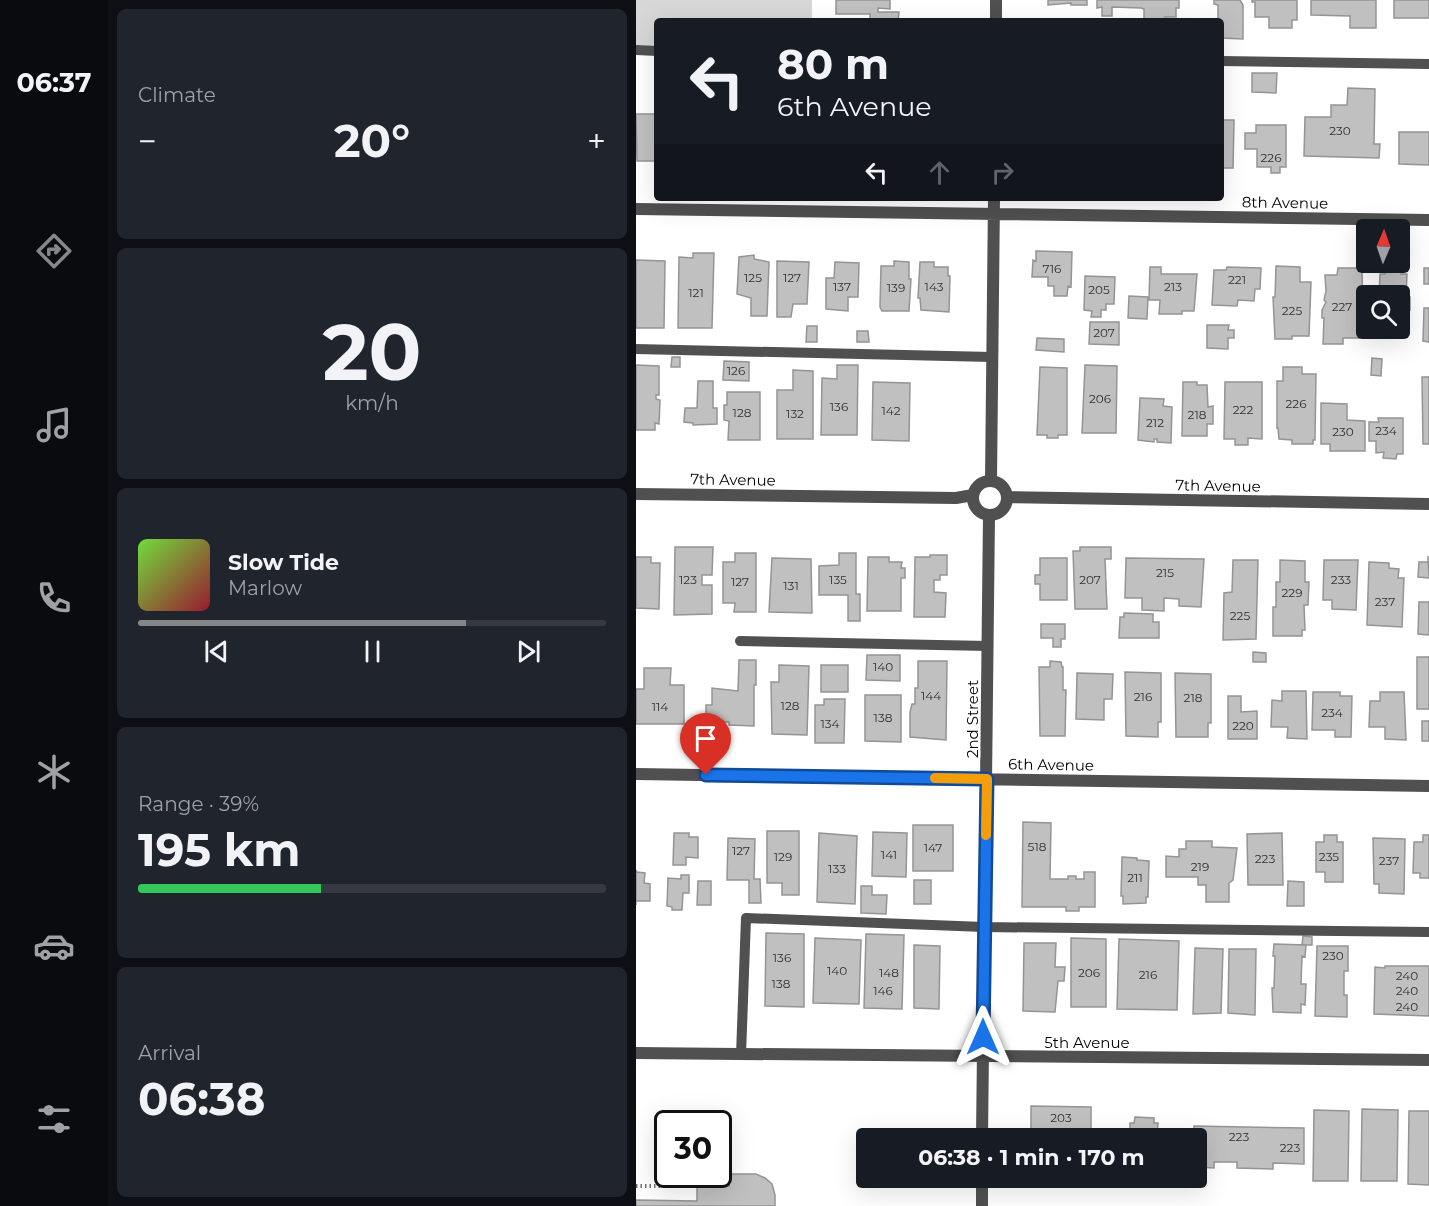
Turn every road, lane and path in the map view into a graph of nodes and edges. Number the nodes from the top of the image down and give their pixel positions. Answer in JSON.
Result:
{"nodes":[{"id":1,"x":996,"y":0,"type":"edge"},
{"id":2,"x":996,"y":18,"type":"edge"},
{"id":3,"x":636,"y":50,"type":"edge"},
{"id":4,"x":654,"y":51,"type":"edge"},
{"id":5,"x":1224,"y":61,"type":"edge"},
{"id":6,"x":1429,"y":64,"type":"edge"},
{"id":7,"x":994,"y":201,"type":"edge"},
{"id":8,"x":636,"y":209,"type":"edge"},
{"id":9,"x":994,"y":214,"type":"junction"},
{"id":10,"x":1429,"y":220,"type":"edge"},
{"id":11,"x":636,"y":349,"type":"edge"},
{"id":12,"x":992,"y":357,"type":"junction"},
{"id":13,"x":991,"y":481,"type":"junction"},
{"id":14,"x":636,"y":494,"type":"edge"},
{"id":15,"x":974,"y":495,"type":"junction"},
{"id":16,"x":1007,"y":496,"type":"junction"},
{"id":17,"x":1429,"y":504,"type":"edge"},
{"id":18,"x":990,"y":515,"type":"junction"},
{"id":19,"x":740,"y":642,"type":"dead end"},
{"id":20,"x":988,"y":646,"type":"junction"},
{"id":21,"x":636,"y":774,"type":"edge"},
{"id":22,"x":987,"y":779,"type":"junction"},
{"id":23,"x":1429,"y":786,"type":"edge"},
{"id":24,"x":984,"y":927,"type":"junction"},
{"id":25,"x":1429,"y":932,"type":"edge"},
{"id":26,"x":636,"y":1053,"type":"edge"},
{"id":27,"x":741,"y":1055,"type":"junction"},
{"id":28,"x":983,"y":1058,"type":"junction"},
{"id":29,"x":1429,"y":1060,"type":"edge"},
{"id":30,"x":982,"y":1128,"type":"edge"},
{"id":31,"x":636,"y":1186,"type":"edge"},
{"id":32,"x":654,"y":1186,"type":"edge"},
{"id":33,"x":982,"y":1188,"type":"edge"},
{"id":34,"x":982,"y":1206,"type":"edge"}],
"edges":[{"from":1,"to":2,"type":"street"},
{"from":3,"to":4,"type":"lane"},
{"from":5,"to":6,"type":"lane"},
{"from":7,"to":9,"type":"street"},
{"from":8,"to":9,"type":"street","name":"8th Avenue"},
{"from":9,"to":10,"type":"street","name":"8th Avenue"},
{"from":9,"to":12,"type":"street"},
{"from":11,"to":12,"type":"lane"},
{"from":12,"to":13,"type":"street"},
{"from":13,"to":15,"type":"street"},
{"from":13,"to":16,"type":"street"},
{"from":14,"to":15,"type":"street","name":"7th Avenue"},
{"from":15,"to":18,"type":"street"},
{"from":16,"to":17,"type":"street","name":"7th Avenue"},
{"from":16,"to":18,"type":"street"},
{"from":18,"to":20,"type":"street","name":"2nd Street"},
{"from":19,"to":20,"type":"lane"},
{"from":20,"to":22,"type":"street","name":"2nd Street"},
{"from":21,"to":22,"type":"street","name":"6th Avenue"},
{"from":22,"to":23,"type":"street","name":"6th Avenue"},
{"from":22,"to":24,"type":"street","name":"2nd Street"},
{"from":24,"to":25,"type":"lane"},
{"from":24,"to":27,"type":"lane"},
{"from":24,"to":28,"type":"street","name":"2nd Street"},
{"from":26,"to":27,"type":"street","name":"5th Avenue"},
{"from":27,"to":28,"type":"street","name":"5th Avenue"},
{"from":28,"to":29,"type":"street","name":"5th Avenue"},
{"from":28,"to":30,"type":"street","name":"2nd Street"},
{"from":31,"to":32,"type":"path"},
{"from":33,"to":34,"type":"street"}]}
